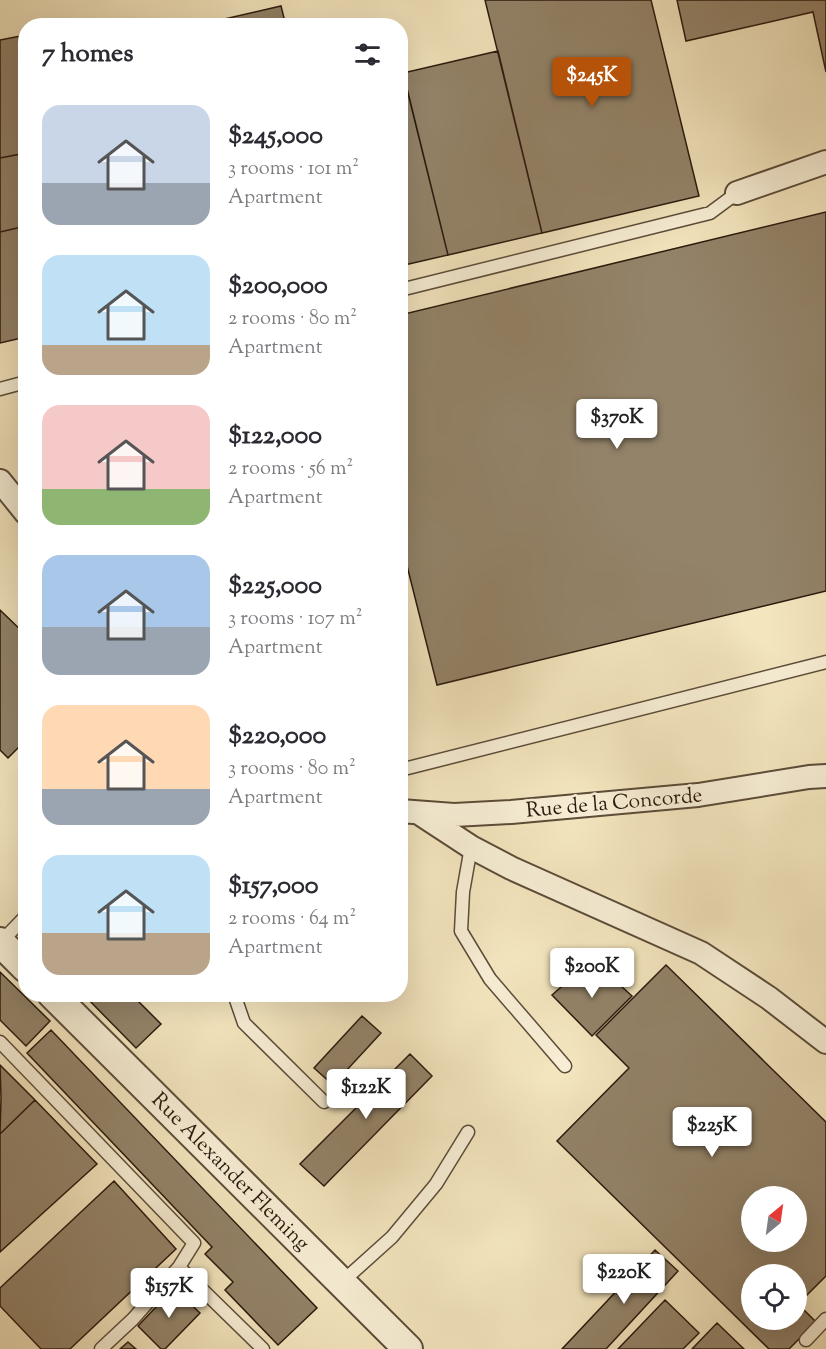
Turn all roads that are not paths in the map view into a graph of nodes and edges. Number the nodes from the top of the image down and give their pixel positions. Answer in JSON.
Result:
{"nodes":[{"id":1,"x":826,"y":162,"type":"edge"},
{"id":2,"x":737,"y":193,"type":"joint"},
{"id":3,"x":408,"y":288,"type":"edge"},
{"id":4,"x":18,"y":384,"type":"edge"},
{"id":5,"x":0,"y":389,"type":"edge"},
{"id":6,"x":0,"y":481,"type":"edge"},
{"id":7,"x":18,"y":503,"type":"edge"},
{"id":8,"x":826,"y":662,"type":"edge"},
{"id":9,"x":408,"y":768,"type":"edge"},
{"id":10,"x":826,"y":777,"type":"edge"},
{"id":11,"x":410,"y":812,"type":"edge"},
{"id":12,"x":471,"y":848,"type":"junction"},
{"id":13,"x":18,"y":924,"type":"edge"},
{"id":14,"x":0,"y":943,"type":"edge"},
{"id":15,"x":18,"y":960,"type":"edge"},
{"id":16,"x":60,"y":1002,"type":"edge"},
{"id":17,"x":237,"y":1002,"type":"edge"},
{"id":18,"x":0,"y":1042,"type":"edge"},
{"id":19,"x":826,"y":1042,"type":"edge"},
{"id":20,"x":565,"y":1066,"type":"dead end"},
{"id":21,"x":324,"y":1102,"type":"dead end"},
{"id":22,"x":468,"y":1132,"type":"dead end"},
{"id":23,"x":178,"y":1267,"type":"junction"},
{"id":24,"x":342,"y":1282,"type":"junction"},
{"id":25,"x":826,"y":1319,"type":"edge"},
{"id":26,"x":806,"y":1340,"type":"dead end"},
{"id":27,"x":102,"y":1349,"type":"edge"},
{"id":28,"x":263,"y":1349,"type":"edge"},
{"id":29,"x":408,"y":1349,"type":"edge"}],
"edges":[{"from":1,"to":2,"type":"street"},
{"from":2,"to":3,"type":"lane"},
{"from":4,"to":5,"type":"lane"},
{"from":6,"to":7,"type":"street"},
{"from":8,"to":9,"type":"lane"},
{"from":10,"to":11,"type":"street","name":"Rue de la Concorde"},
{"from":11,"to":12,"type":"street"},
{"from":12,"to":19,"type":"street"},
{"from":12,"to":20,"type":"lane"},
{"from":13,"to":14,"type":"lane"},
{"from":14,"to":15,"type":"street"},
{"from":16,"to":24,"type":"street","name":"Rue Alexander Fleming"},
{"from":17,"to":21,"type":"lane"},
{"from":18,"to":23,"type":"lane"},
{"from":22,"to":24,"type":"lane"},
{"from":23,"to":27,"type":"lane"},
{"from":23,"to":28,"type":"lane"},
{"from":24,"to":29,"type":"street","name":"Rue Alexander Fleming"},
{"from":25,"to":26,"type":"lane"}]}
